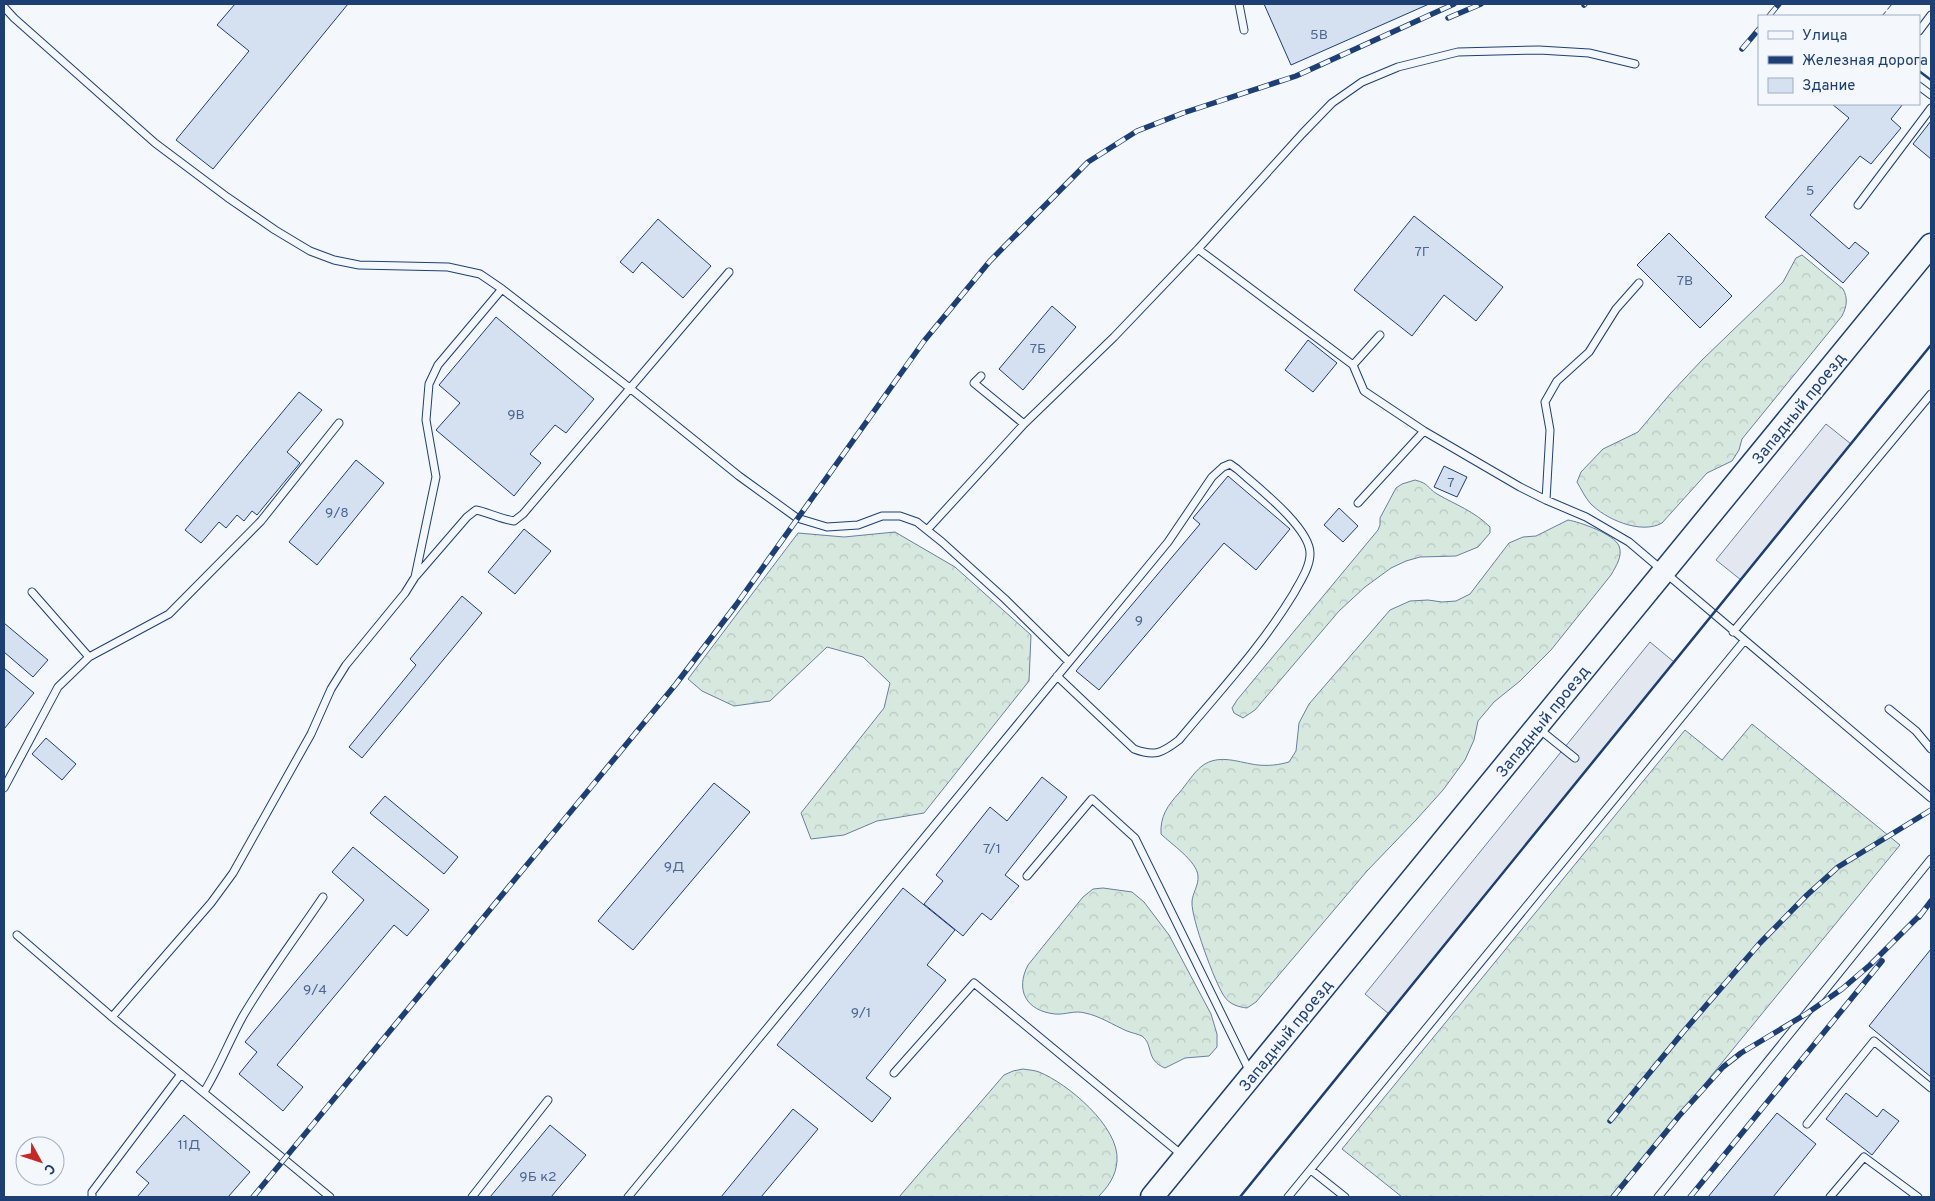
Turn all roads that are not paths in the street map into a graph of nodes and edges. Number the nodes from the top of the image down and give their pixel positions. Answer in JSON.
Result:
{"nodes":[{"id":1,"x":1239,"y":4,"type":"edge"},
{"id":2,"x":4,"y":6,"type":"edge"},
{"id":3,"x":1931,"y":15,"type":"edge"},
{"id":4,"x":1244,"y":30,"type":"dead end"},
{"id":5,"x":1920,"y":31,"type":"edge"},
{"id":6,"x":1634,"y":64,"type":"dead end"},
{"id":7,"x":1920,"y":87,"type":"edge"},
{"id":8,"x":1931,"y":95,"type":"edge"},
{"id":9,"x":1931,"y":108,"type":"edge"},
{"id":10,"x":1858,"y":205,"type":"dead end"},
{"id":11,"x":1931,"y":245,"type":"edge"},
{"id":12,"x":1198,"y":249,"type":"junction"},
{"id":13,"x":729,"y":272,"type":"dead end"},
{"id":14,"x":1639,"y":283,"type":"dead end"},
{"id":15,"x":502,"y":288,"type":"junction"},
{"id":16,"x":1380,"y":335,"type":"dead end"},
{"id":17,"x":1353,"y":365,"type":"junction"},
{"id":18,"x":981,"y":376,"type":"dead end"},
{"id":19,"x":631,"y":389,"type":"junction"},
{"id":20,"x":1931,"y":394,"type":"edge"},
{"id":21,"x":339,"y":423,"type":"dead end"},
{"id":22,"x":1024,"y":424,"type":"junction"},
{"id":23,"x":1424,"y":431,"type":"junction"},
{"id":24,"x":1546,"y":500,"type":"junction"},
{"id":25,"x":1358,"y":504,"type":"dead end"},
{"id":26,"x":927,"y":530,"type":"junction"},
{"id":27,"x":1663,"y":572,"type":"junction"},
{"id":28,"x":415,"y":577,"type":"junction"},
{"id":29,"x":32,"y":592,"type":"dead end"},
{"id":30,"x":1733,"y":632,"type":"junction"},
{"id":31,"x":1744,"y":641,"type":"junction"},
{"id":32,"x":89,"y":657,"type":"junction"},
{"id":33,"x":1069,"y":662,"type":"junction"},
{"id":34,"x":1057,"y":676,"type":"junction"},
{"id":35,"x":1890,"y":709,"type":"dead end"},
{"id":36,"x":1537,"y":728,"type":"junction"},
{"id":37,"x":1931,"y":749,"type":"edge"},
{"id":38,"x":1575,"y":758,"type":"dead end"},
{"id":39,"x":4,"y":788,"type":"edge"},
{"id":40,"x":1931,"y":798,"type":"edge"},
{"id":41,"x":1931,"y":858,"type":"edge"},
{"id":42,"x":1027,"y":876,"type":"dead end"},
{"id":43,"x":322,"y":897,"type":"dead end"},
{"id":44,"x":17,"y":935,"type":"dead end"},
{"id":45,"x":112,"y":1017,"type":"junction"},
{"id":46,"x":894,"y":1073,"type":"dead end"},
{"id":47,"x":181,"y":1074,"type":"junction"},
{"id":48,"x":1252,"y":1075,"type":"junction"},
{"id":49,"x":1931,"y":1088,"type":"edge"},
{"id":50,"x":204,"y":1092,"type":"junction"},
{"id":51,"x":548,"y":1100,"type":"dead end"},
{"id":52,"x":1807,"y":1124,"type":"dead end"},
{"id":53,"x":1184,"y":1157,"type":"junction"},
{"id":54,"x":1310,"y":1170,"type":"junction"},
{"id":55,"x":92,"y":1197,"type":"edge"},
{"id":56,"x":330,"y":1197,"type":"edge"},
{"id":57,"x":472,"y":1197,"type":"edge"},
{"id":58,"x":628,"y":1197,"type":"edge"},
{"id":59,"x":1152,"y":1197,"type":"edge"},
{"id":60,"x":1288,"y":1197,"type":"edge"},
{"id":61,"x":1345,"y":1197,"type":"edge"},
{"id":62,"x":1658,"y":1197,"type":"edge"},
{"id":63,"x":1830,"y":1197,"type":"edge"},
{"id":64,"x":1918,"y":1197,"type":"edge"}],
"edges":[{"from":1,"to":4,"type":"lane"},
{"from":2,"to":15,"type":"lane"},
{"from":3,"to":5,"type":"lane"},
{"from":6,"to":12,"type":"lane"},
{"from":7,"to":8,"type":"lane"},
{"from":9,"to":10,"type":"lane"},
{"from":11,"to":27,"type":"main road","name":"Западный проезд"},
{"from":12,"to":17,"type":"lane"},
{"from":12,"to":22,"type":"lane"},
{"from":13,"to":19,"type":"lane"},
{"from":14,"to":24,"type":"lane"},
{"from":15,"to":19,"type":"lane"},
{"from":15,"to":28,"type":"lane"},
{"from":16,"to":17,"type":"lane"},
{"from":17,"to":23,"type":"lane"},
{"from":18,"to":22,"type":"lane"},
{"from":19,"to":26,"type":"lane"},
{"from":19,"to":28,"type":"lane"},
{"from":20,"to":30,"type":"lane"},
{"from":21,"to":32,"type":"lane"},
{"from":22,"to":26,"type":"lane"},
{"from":23,"to":24,"type":"lane"},
{"from":23,"to":25,"type":"lane"},
{"from":24,"to":27,"type":"lane"},
{"from":26,"to":33,"type":"lane"},
{"from":27,"to":30,"type":"lane"},
{"from":27,"to":36,"type":"main road","name":"Западный проезд"},
{"from":28,"to":45,"type":"lane"},
{"from":29,"to":32,"type":"lane"},
{"from":30,"to":31,"type":"lane"},
{"from":31,"to":40,"type":"lane"},
{"from":31,"to":54,"type":"lane"},
{"from":32,"to":39,"type":"lane"},
{"from":33,"to":34,"type":"lane"},
{"from":33,"to":34,"type":"lane"},
{"from":34,"to":58,"type":"lane"},
{"from":35,"to":37,"type":"lane"},
{"from":36,"to":38,"type":"lane"},
{"from":36,"to":48,"type":"main road","name":"Западный проезд"},
{"from":41,"to":62,"type":"lane"},
{"from":42,"to":48,"type":"lane"},
{"from":43,"to":50,"type":"lane"},
{"from":44,"to":45,"type":"lane"},
{"from":45,"to":47,"type":"lane"},
{"from":46,"to":53,"type":"lane"},
{"from":47,"to":50,"type":"lane"},
{"from":47,"to":55,"type":"lane"},
{"from":48,"to":53,"type":"main road","name":"Западный проезд"},
{"from":49,"to":52,"type":"lane"},
{"from":50,"to":56,"type":"lane"},
{"from":51,"to":57,"type":"lane"},
{"from":53,"to":59,"type":"main road","name":"Западный проезд"},
{"from":54,"to":60,"type":"lane"},
{"from":54,"to":61,"type":"lane"},
{"from":63,"to":64,"type":"lane"}]}
